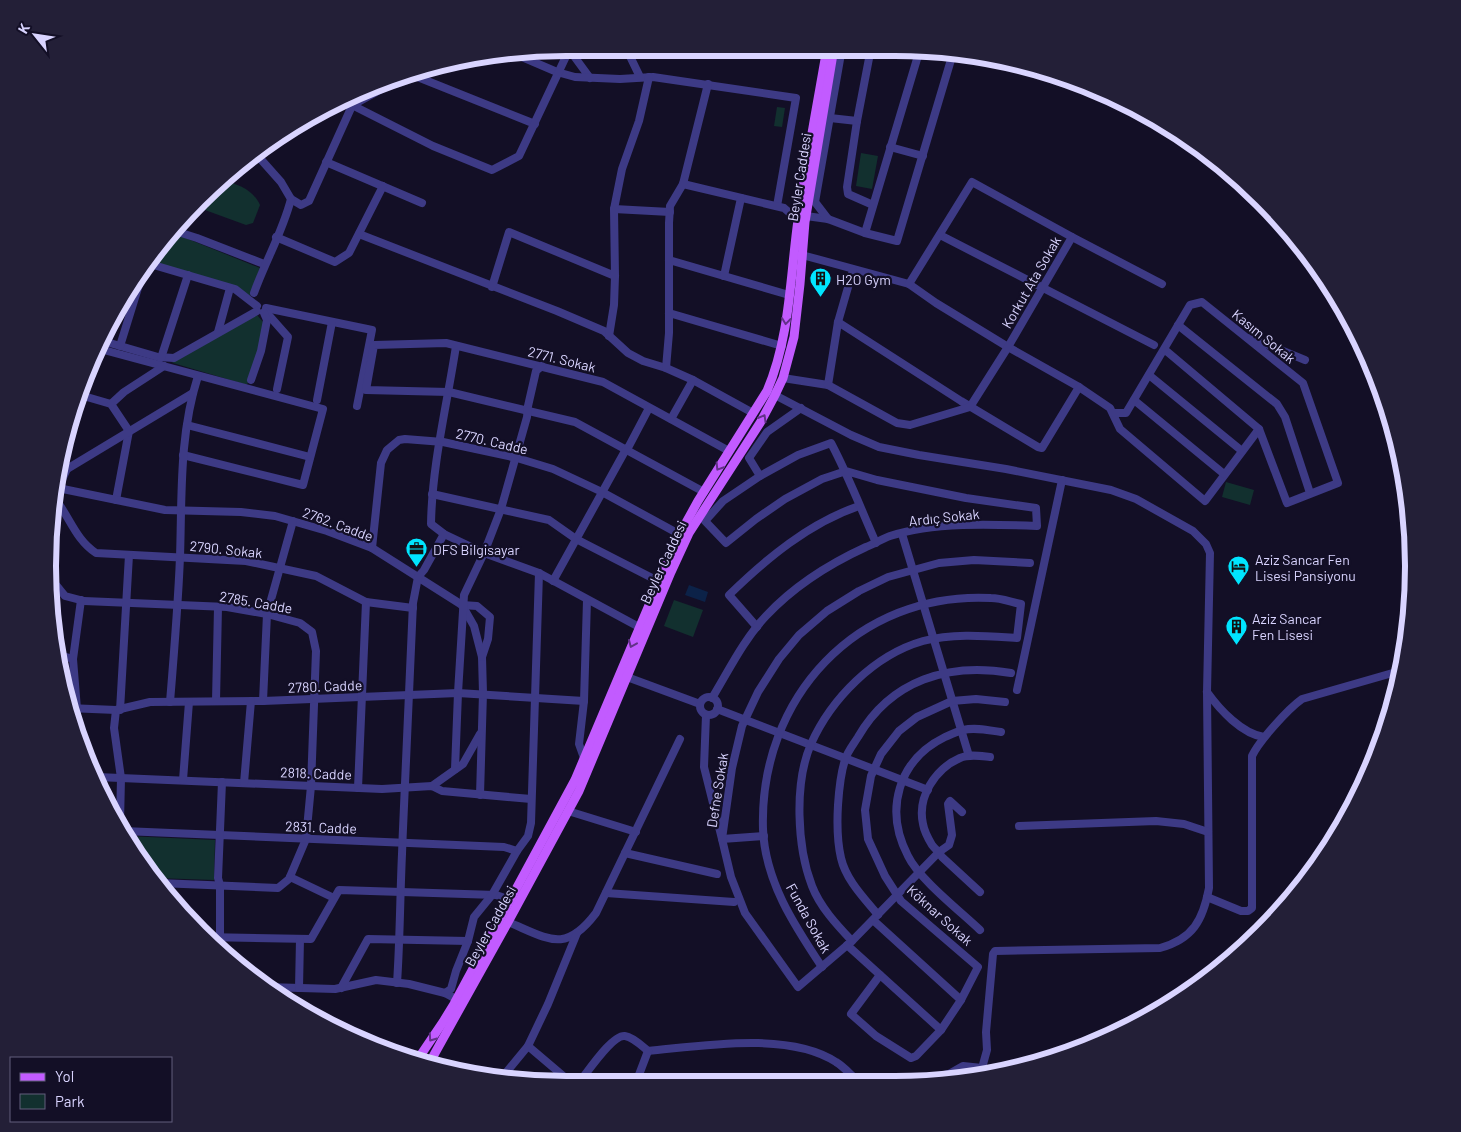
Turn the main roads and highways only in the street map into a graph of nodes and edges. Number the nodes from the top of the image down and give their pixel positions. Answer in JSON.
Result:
{"nodes":[{"id":1,"x":825,"y":56,"type":"edge"},
{"id":2,"x":833,"y":56,"type":"edge"},
{"id":3,"x":803,"y":216,"type":"junction"},
{"id":4,"x":798,"y":255,"type":"junction"},
{"id":5,"x":771,"y":393,"type":"junction"},
{"id":6,"x":642,"y":629,"type":"junction"},
{"id":7,"x":623,"y":676,"type":"junction"},
{"id":8,"x":421,"y":1054,"type":"edge"},
{"id":9,"x":432,"y":1058,"type":"edge"}],
"edges":[{"from":1,"to":3,"type":"main road","name":"Beyler Caddesi"},
{"from":2,"to":3,"type":"main road","name":"Beyler Caddesi"},
{"from":3,"to":4,"type":"main road","name":"Beyler Caddesi"},
{"from":4,"to":5,"type":"main road","name":"Beyler Caddesi","one_way":true},
{"from":4,"to":5,"type":"main road","name":"Beyler Caddesi"},
{"from":6,"to":5,"type":"main road","name":"Beyler Caddesi","one_way":true},
{"from":5,"to":6,"type":"main road","name":"Beyler Caddesi","one_way":true},
{"from":6,"to":7,"type":"main road","name":"Beyler Caddesi"},
{"from":7,"to":8,"type":"main road","name":"Beyler Caddesi","one_way":true},
{"from":7,"to":9,"type":"main road","name":"Beyler Caddesi"}]}
